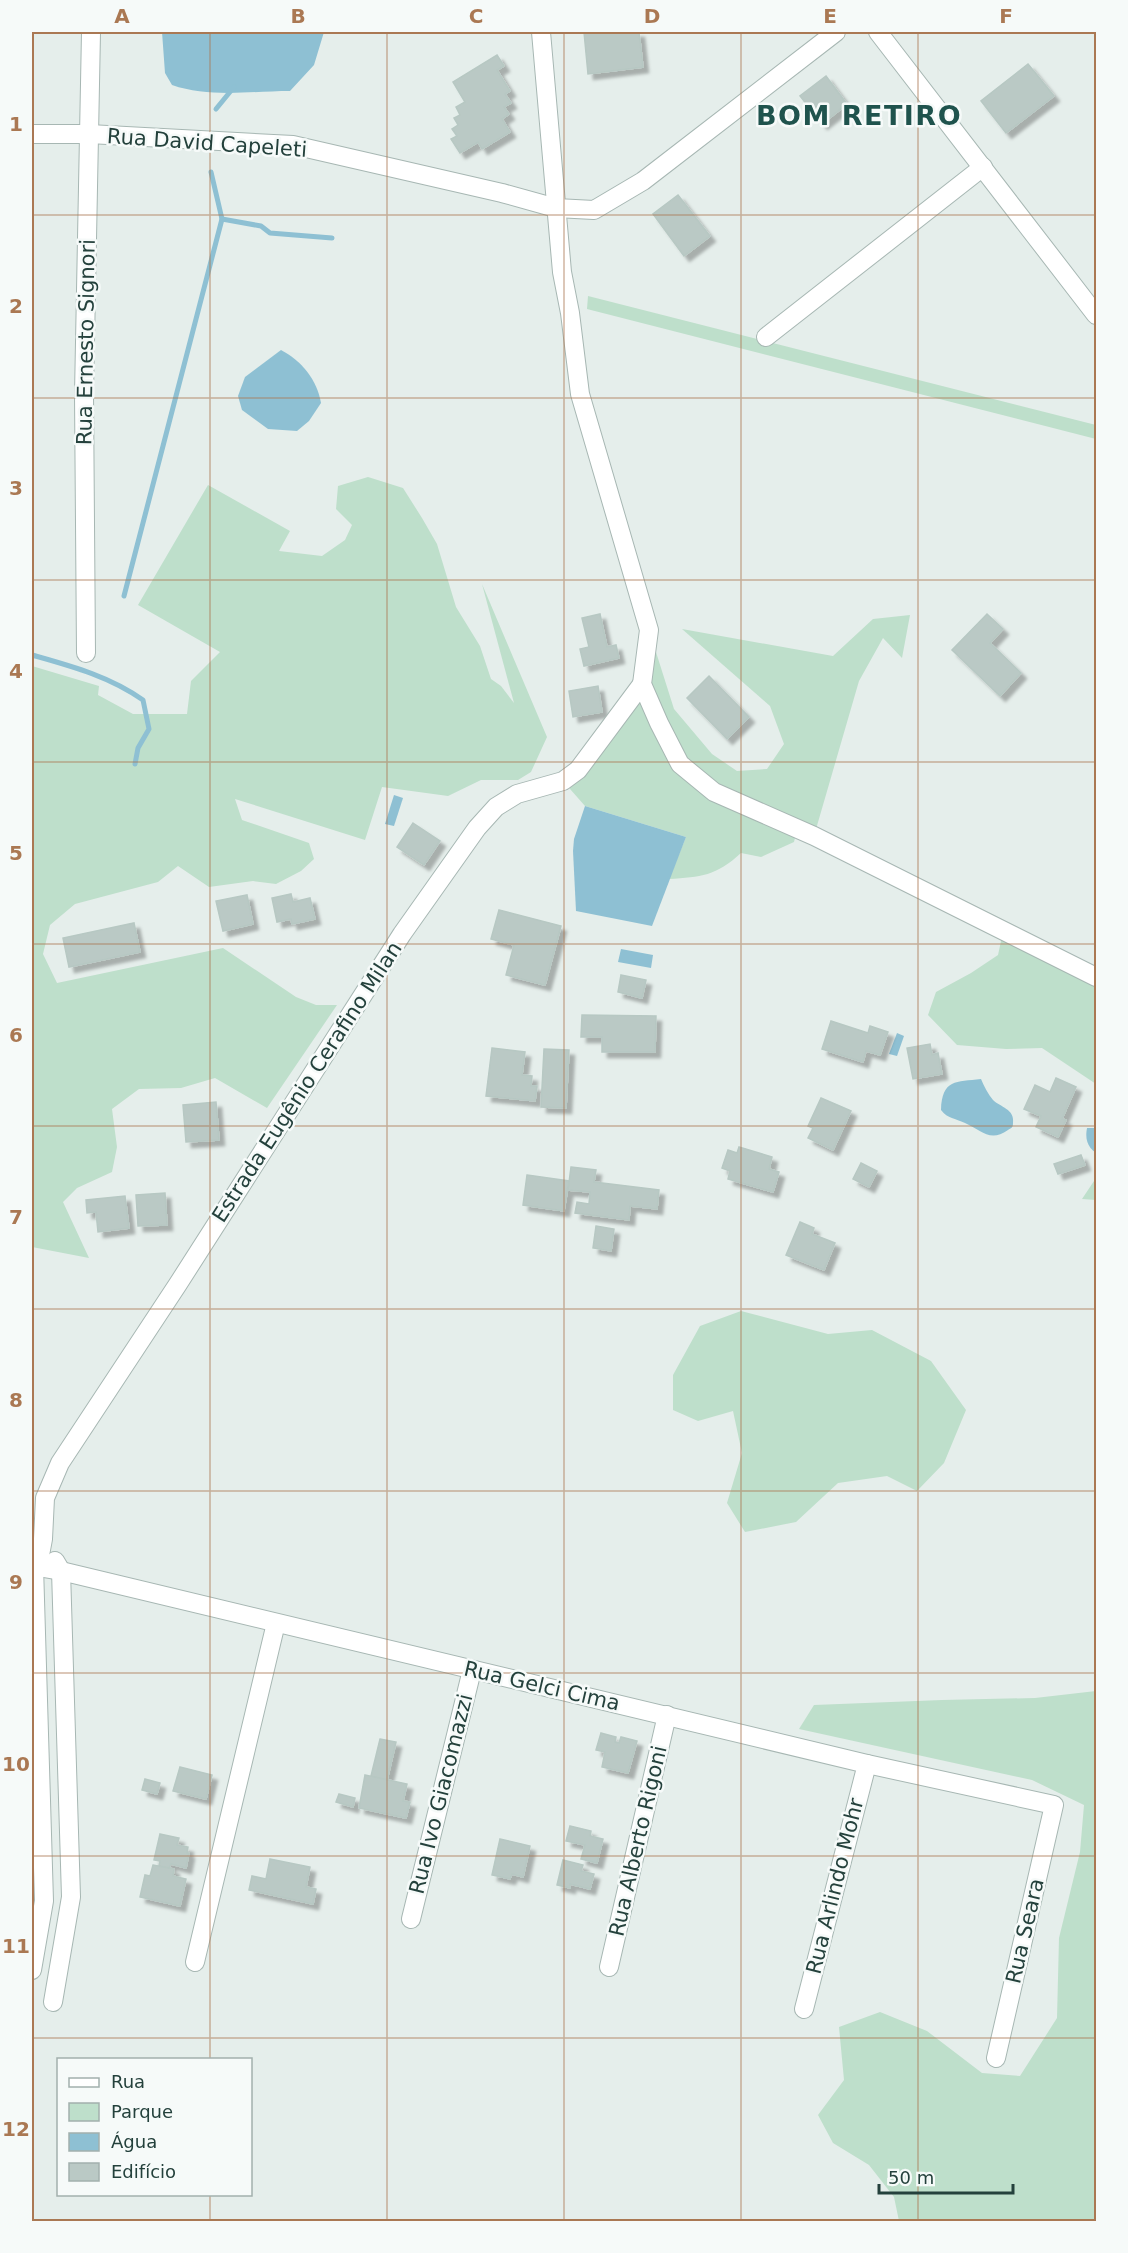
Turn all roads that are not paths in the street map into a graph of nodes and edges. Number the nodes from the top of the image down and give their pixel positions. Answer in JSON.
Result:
{"nodes":[{"id":1,"x":91,"y":32,"type":"edge"},
{"id":2,"x":541,"y":32,"type":"edge"},
{"id":3,"x":836,"y":32,"type":"edge"},
{"id":4,"x":878,"y":32,"type":"edge"},
{"id":5,"x":32,"y":134,"type":"edge"},
{"id":6,"x":89,"y":135,"type":"junction"},
{"id":7,"x":983,"y":167,"type":"junction"},
{"id":8,"x":556,"y":208,"type":"junction"},
{"id":9,"x":1096,"y":315,"type":"edge"},
{"id":10,"x":766,"y":337,"type":"dead end"},
{"id":11,"x":86,"y":653,"type":"dead end"},
{"id":12,"x":642,"y":684,"type":"junction"},
{"id":13,"x":1096,"y":977,"type":"edge"},
{"id":14,"x":43,"y":1539,"type":"junction"},
{"id":15,"x":33,"y":1566,"type":"edge"},
{"id":16,"x":62,"y":1570,"type":"junction"},
{"id":17,"x":276,"y":1623,"type":"junction"},
{"id":18,"x":472,"y":1670,"type":"junction"},
{"id":19,"x":66,"y":1692,"type":"junction"},
{"id":20,"x":34,"y":1695,"type":"edge"},
{"id":21,"x":667,"y":1715,"type":"junction"},
{"id":22,"x":867,"y":1764,"type":"junction"},
{"id":23,"x":1054,"y":1805,"type":"joint"},
{"id":24,"x":71,"y":1897,"type":"junction"},
{"id":25,"x":38,"y":1902,"type":"edge"},
{"id":26,"x":411,"y":1919,"type":"dead end"},
{"id":27,"x":195,"y":1962,"type":"dead end"},
{"id":28,"x":609,"y":1967,"type":"dead end"},
{"id":29,"x":32,"y":1970,"type":"edge"},
{"id":30,"x":52,"y":2002,"type":"dead end"},
{"id":31,"x":804,"y":2009,"type":"dead end"},
{"id":32,"x":996,"y":2058,"type":"dead end"}],
"edges":[{"from":1,"to":6,"type":"street","name":"Rua Ernesto Signori"},
{"from":2,"to":8,"type":"street"},
{"from":3,"to":8,"type":"street","name":"Rua David Capeleti"},
{"from":4,"to":7,"type":"street"},
{"from":5,"to":6,"type":"street","name":"Rua David Capeleti"},
{"from":6,"to":8,"type":"street","name":"Rua David Capeleti"},
{"from":6,"to":11,"type":"street","name":"Rua Ernesto Signori"},
{"from":7,"to":9,"type":"street"},
{"from":7,"to":10,"type":"street"},
{"from":8,"to":12,"type":"street"},
{"from":12,"to":13,"type":"street"},
{"from":12,"to":14,"type":"street","name":"Estrada Eugênio Cerafino Milan"},
{"from":14,"to":15,"type":"street","name":"Estrada Eugênio Cerafino Milan"},
{"from":14,"to":16,"type":"street"},
{"from":15,"to":16,"type":"street","name":"Rua Gelci Cima"},
{"from":15,"to":20,"type":"street","name":"Estrada Eugênio Cerafino Milan"},
{"from":16,"to":17,"type":"street","name":"Rua Gelci Cima"},
{"from":16,"to":19,"type":"street"},
{"from":17,"to":18,"type":"street","name":"Rua Gelci Cima"},
{"from":17,"to":27,"type":"street"},
{"from":18,"to":21,"type":"street","name":"Rua Gelci Cima"},
{"from":18,"to":26,"type":"street","name":"Rua Ivo Giacomazzi"},
{"from":19,"to":20,"type":"street"},
{"from":19,"to":24,"type":"street"},
{"from":20,"to":25,"type":"street","name":"Estrada Eugênio Cerafino Milan"},
{"from":21,"to":22,"type":"street","name":"Rua Gelci Cima"},
{"from":21,"to":28,"type":"street","name":"Rua Alberto Rigoni"},
{"from":22,"to":23,"type":"street","name":"Rua Gelci Cima"},
{"from":22,"to":31,"type":"street","name":"Rua Arlindo Mohr"},
{"from":23,"to":32,"type":"street","name":"Rua Seara"},
{"from":24,"to":25,"type":"street"},
{"from":24,"to":30,"type":"street"},
{"from":25,"to":29,"type":"street","name":"Estrada Eugênio Cerafino Milan"}]}
